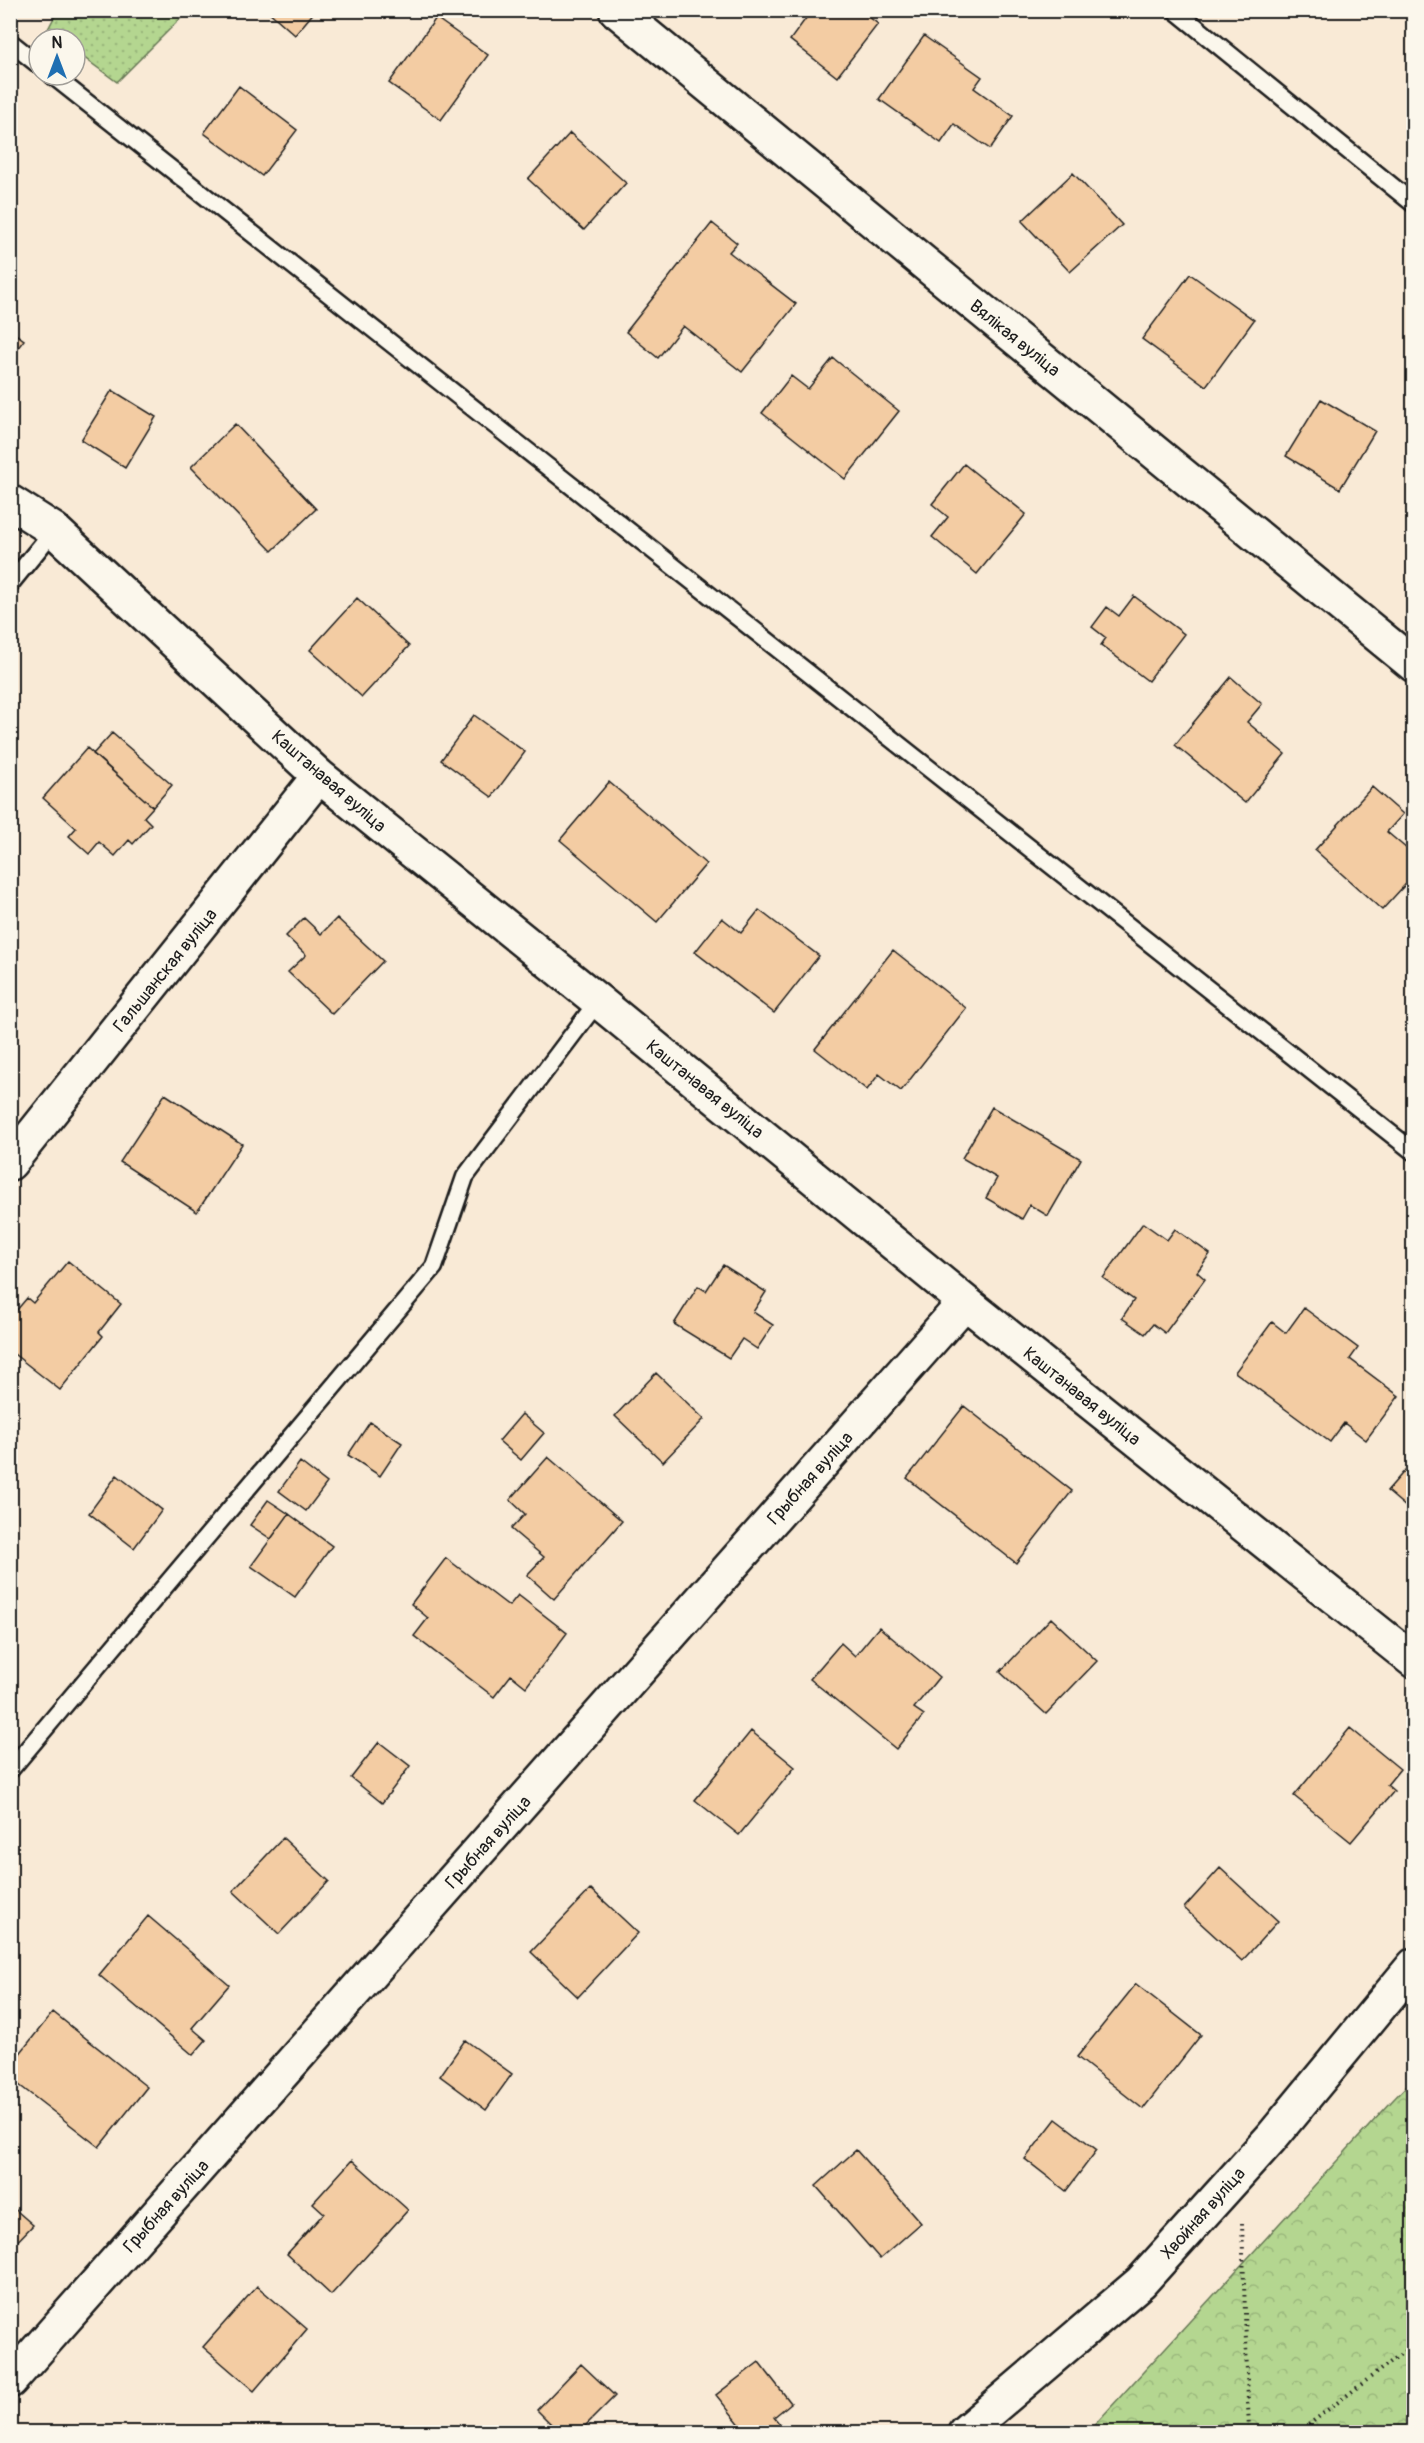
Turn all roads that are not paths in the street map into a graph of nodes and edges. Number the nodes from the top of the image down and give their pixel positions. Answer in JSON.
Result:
{"nodes":[{"id":1,"x":616,"y":10,"type":"edge"},
{"id":2,"x":1175,"y":10,"type":"edge"},
{"id":3,"x":10,"y":42,"type":"edge"},
{"id":4,"x":27,"y":55,"type":"edge"},
{"id":5,"x":67,"y":87,"type":"edge"},
{"id":6,"x":1413,"y":204,"type":"edge"},
{"id":7,"x":10,"y":502,"type":"edge"},
{"id":8,"x":54,"y":530,"type":"junction"},
{"id":9,"x":10,"y":584,"type":"edge"},
{"id":10,"x":1413,"y":665,"type":"edge"},
{"id":11,"x":319,"y":776,"type":"junction"},
{"id":12,"x":598,"y":1001,"type":"junction"},
{"id":13,"x":1413,"y":1152,"type":"edge"},
{"id":14,"x":10,"y":1163,"type":"edge"},
{"id":15,"x":965,"y":1302,"type":"junction"},
{"id":16,"x":1413,"y":1661,"type":"edge"},
{"id":17,"x":10,"y":1770,"type":"edge"},
{"id":18,"x":1413,"y":1965,"type":"edge"},
{"id":19,"x":10,"y":2381,"type":"edge"},
{"id":20,"x":965,"y":2433,"type":"edge"}],
"edges":[{"from":1,"to":10,"type":"street","name":"Вялікая вуліца"},
{"from":2,"to":6,"type":"lane"},
{"from":3,"to":4,"type":"lane"},
{"from":5,"to":13,"type":"lane"},
{"from":7,"to":8,"type":"street","name":"Каштанавая вуліца"},
{"from":8,"to":9,"type":"lane"},
{"from":8,"to":11,"type":"street","name":"Каштанавая вуліца"},
{"from":11,"to":12,"type":"street","name":"Каштанавая вуліца"},
{"from":11,"to":14,"type":"street","name":"Гальшанская вуліца"},
{"from":12,"to":15,"type":"street","name":"Каштанавая вуліца"},
{"from":12,"to":17,"type":"lane"},
{"from":15,"to":16,"type":"street","name":"Каштанавая вуліца"},
{"from":15,"to":19,"type":"street","name":"Грыбная вуліца"},
{"from":18,"to":20,"type":"street","name":"Хвойная вуліца"}]}
